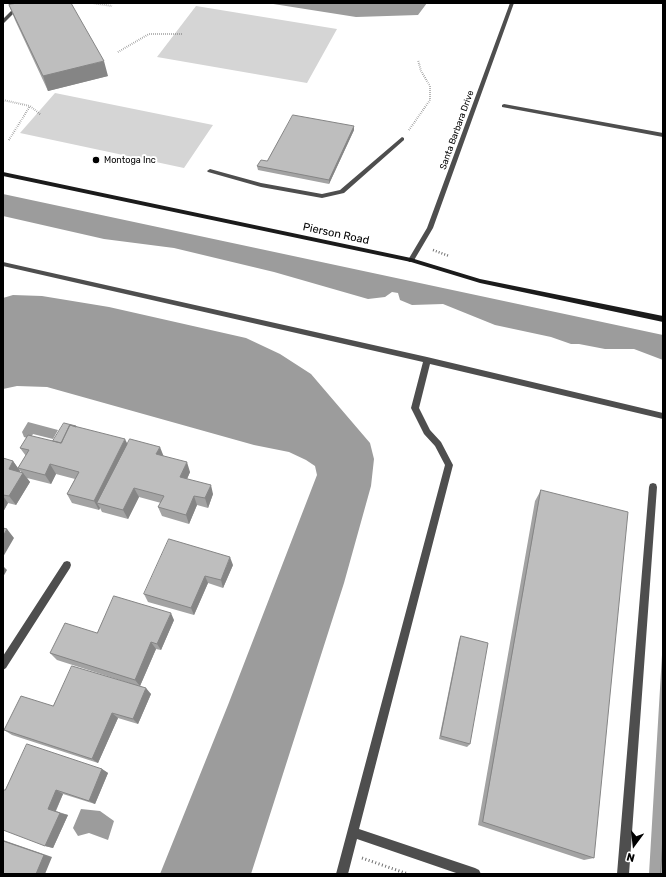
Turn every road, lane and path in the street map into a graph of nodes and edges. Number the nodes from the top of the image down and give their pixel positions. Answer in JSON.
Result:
{"nodes":[{"id":1,"x":16,"y":3,"type":"edge"},
{"id":2,"x":92,"y":3,"type":"edge"},
{"id":3,"x":512,"y":3,"type":"edge"},
{"id":4,"x":112,"y":6,"type":"dead end"},
{"id":5,"x":3,"y":22,"type":"edge"},
{"id":6,"x":182,"y":34,"type":"dead end"},
{"id":7,"x":118,"y":52,"type":"dead end"},
{"id":8,"x":418,"y":60,"type":"dead end"},
{"id":9,"x":3,"y":100,"type":"edge"},
{"id":10,"x":30,"y":106,"type":"junction"},
{"id":11,"x":504,"y":106,"type":"dead end"},
{"id":12,"x":41,"y":115,"type":"dead end"},
{"id":13,"x":663,"y":135,"type":"edge"},
{"id":14,"x":402,"y":139,"type":"joint"},
{"id":15,"x":9,"y":140,"type":"dead end"},
{"id":16,"x":210,"y":171,"type":"dead end"},
{"id":17,"x":3,"y":174,"type":"edge"},
{"id":18,"x":411,"y":260,"type":"junction"},
{"id":19,"x":3,"y":264,"type":"edge"},
{"id":20,"x":663,"y":319,"type":"edge"},
{"id":21,"x":427,"y":360,"type":"junction"},
{"id":22,"x":663,"y":416,"type":"edge"},
{"id":23,"x":653,"y":488,"type":"dead end"},
{"id":24,"x":67,"y":565,"type":"dead end"},
{"id":25,"x":3,"y":665,"type":"edge"},
{"id":26,"x":352,"y":832,"type":"junction"},
{"id":27,"x":347,"y":853,"type":"junction"},
{"id":28,"x":342,"y":874,"type":"edge"},
{"id":29,"x":408,"y":874,"type":"edge"},
{"id":30,"x":475,"y":874,"type":"edge"},
{"id":31,"x":623,"y":874,"type":"edge"}],
"edges":[{"from":1,"to":5,"type":"street"},
{"from":2,"to":4,"type":"path"},
{"from":3,"to":18,"type":"street","name":"Santa Barbara Drive"},
{"from":6,"to":7,"type":"path"},
{"from":8,"to":14,"type":"path"},
{"from":9,"to":10,"type":"path"},
{"from":10,"to":12,"type":"path"},
{"from":10,"to":15,"type":"path"},
{"from":11,"to":13,"type":"street"},
{"from":14,"to":16,"type":"street"},
{"from":17,"to":18,"type":"street","name":"Pierson Road"},
{"from":18,"to":20,"type":"street","name":"Pierson Road"},
{"from":19,"to":21,"type":"street"},
{"from":21,"to":22,"type":"street"},
{"from":21,"to":26,"type":"street"},
{"from":23,"to":31,"type":"street"},
{"from":24,"to":25,"type":"street"},
{"from":26,"to":27,"type":"street"},
{"from":26,"to":30,"type":"street"},
{"from":27,"to":28,"type":"street"},
{"from":27,"to":29,"type":"path"}]}
